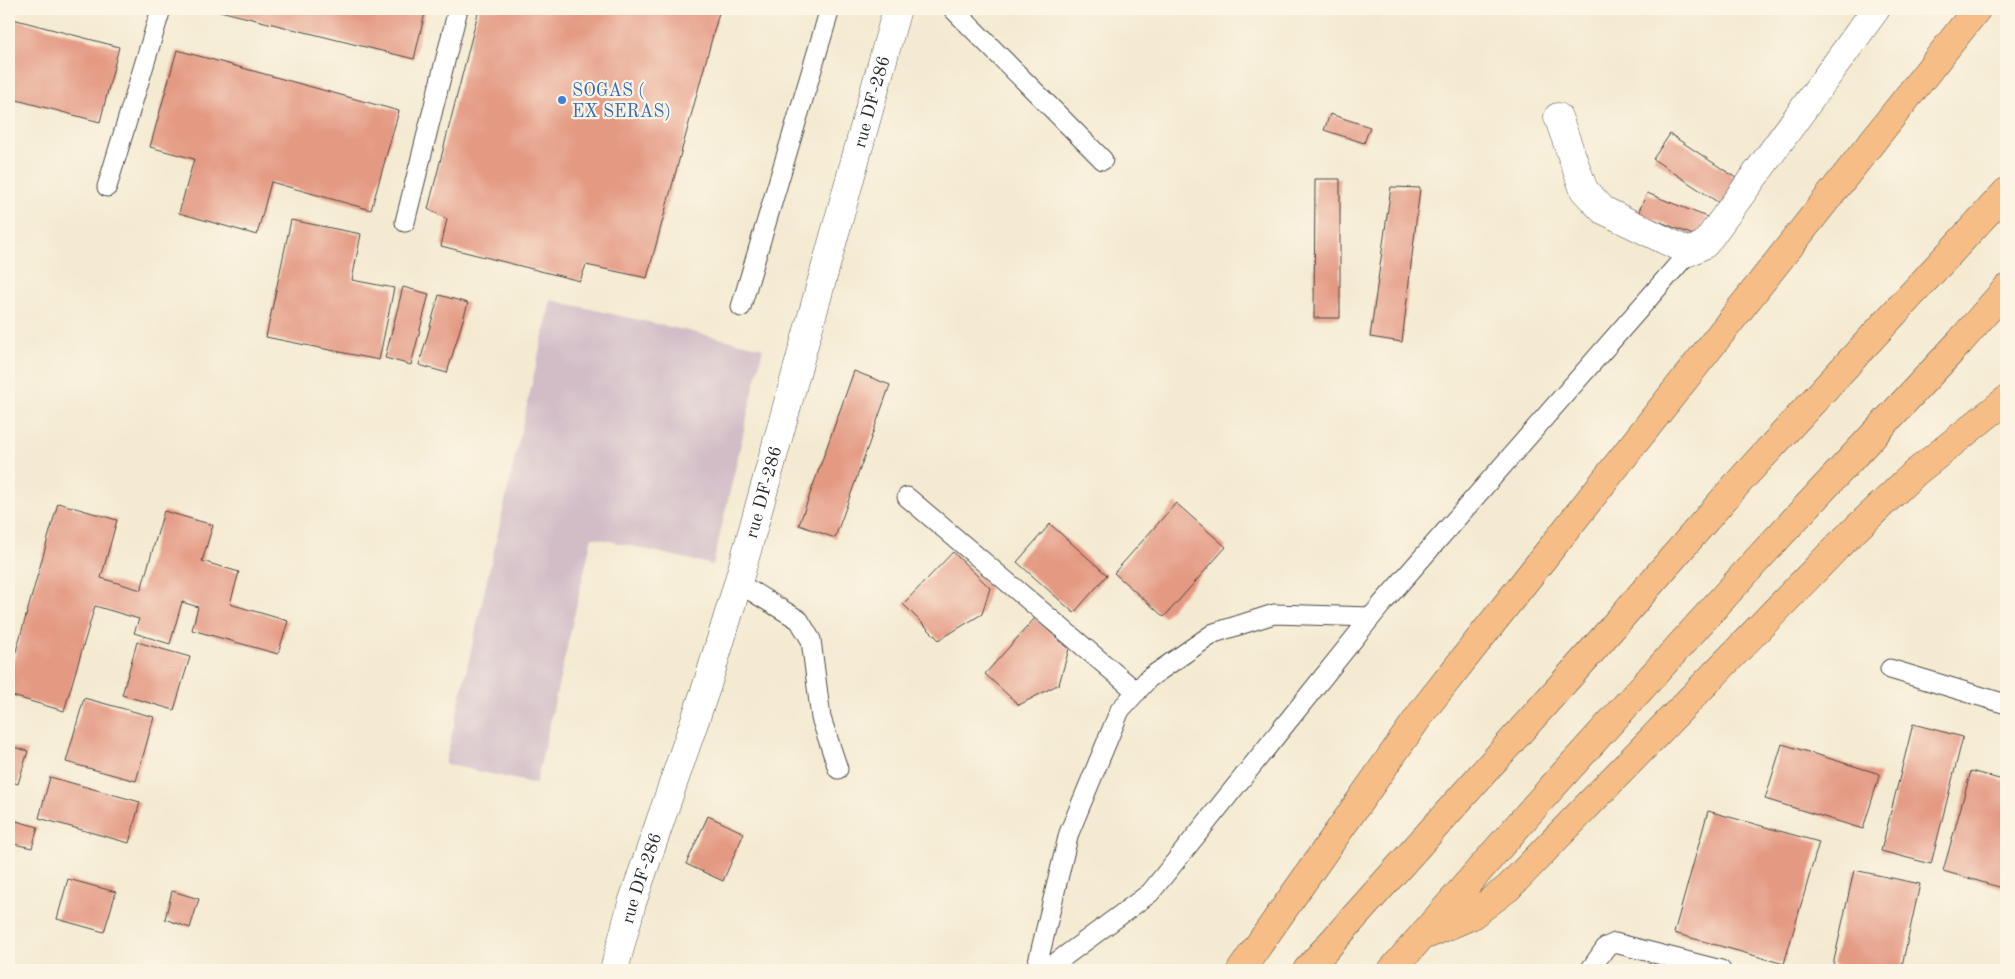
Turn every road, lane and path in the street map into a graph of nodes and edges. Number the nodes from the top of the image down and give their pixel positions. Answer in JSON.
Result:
{"nodes":[{"id":1,"x":161,"y":9,"type":"edge"},
{"id":2,"x":458,"y":9,"type":"edge"},
{"id":3,"x":830,"y":9,"type":"edge"},
{"id":4,"x":897,"y":9,"type":"edge"},
{"id":5,"x":953,"y":9,"type":"edge"},
{"id":6,"x":1876,"y":9,"type":"edge"},
{"id":7,"x":1977,"y":9,"type":"edge"},
{"id":8,"x":1558,"y":117,"type":"dead end"},
{"id":9,"x":1103,"y":160,"type":"dead end"},
{"id":10,"x":107,"y":187,"type":"dead end"},
{"id":11,"x":2006,"y":192,"type":"edge"},
{"id":12,"x":405,"y":222,"type":"dead end"},
{"id":13,"x":1689,"y":252,"type":"junction"},
{"id":14,"x":2006,"y":289,"type":"edge"},
{"id":15,"x":741,"y":307,"type":"dead end"},
{"id":16,"x":2006,"y":400,"type":"edge"},
{"id":17,"x":907,"y":497,"type":"dead end"},
{"id":18,"x":738,"y":583,"type":"junction"},
{"id":19,"x":1372,"y":617,"type":"junction"},
{"id":20,"x":1890,"y":669,"type":"dead end"},
{"id":21,"x":1136,"y":692,"type":"junction"},
{"id":22,"x":2006,"y":704,"type":"edge"},
{"id":23,"x":838,"y":769,"type":"dead end"},
{"id":24,"x":1423,"y":936,"type":"junction"},
{"id":25,"x":614,"y":970,"type":"edge"},
{"id":26,"x":1036,"y":970,"type":"edge"},
{"id":27,"x":1046,"y":970,"type":"edge"},
{"id":28,"x":1240,"y":970,"type":"edge"},
{"id":29,"x":1307,"y":970,"type":"edge"},
{"id":30,"x":1392,"y":970,"type":"edge"},
{"id":31,"x":1590,"y":970,"type":"edge"},
{"id":32,"x":1721,"y":970,"type":"edge"}],
"edges":[{"from":1,"to":10,"type":"lane"},
{"from":2,"to":12,"type":"lane"},
{"from":3,"to":15,"type":"lane"},
{"from":4,"to":18,"type":"street","name":"rue DF-286"},
{"from":5,"to":9,"type":"lane"},
{"from":6,"to":13,"type":"street"},
{"from":7,"to":28,"type":"highway"},
{"from":8,"to":13,"type":"street"},
{"from":11,"to":29,"type":"highway"},
{"from":13,"to":19,"type":"lane"},
{"from":14,"to":24,"type":"highway"},
{"from":16,"to":24,"type":"highway"},
{"from":17,"to":21,"type":"lane"},
{"from":18,"to":23,"type":"lane"},
{"from":18,"to":25,"type":"street","name":"rue DF-286"},
{"from":19,"to":21,"type":"lane"},
{"from":19,"to":27,"type":"lane"},
{"from":20,"to":22,"type":"lane"},
{"from":21,"to":26,"type":"lane"},
{"from":24,"to":30,"type":"highway"},
{"from":31,"to":32,"type":"lane"}]}
